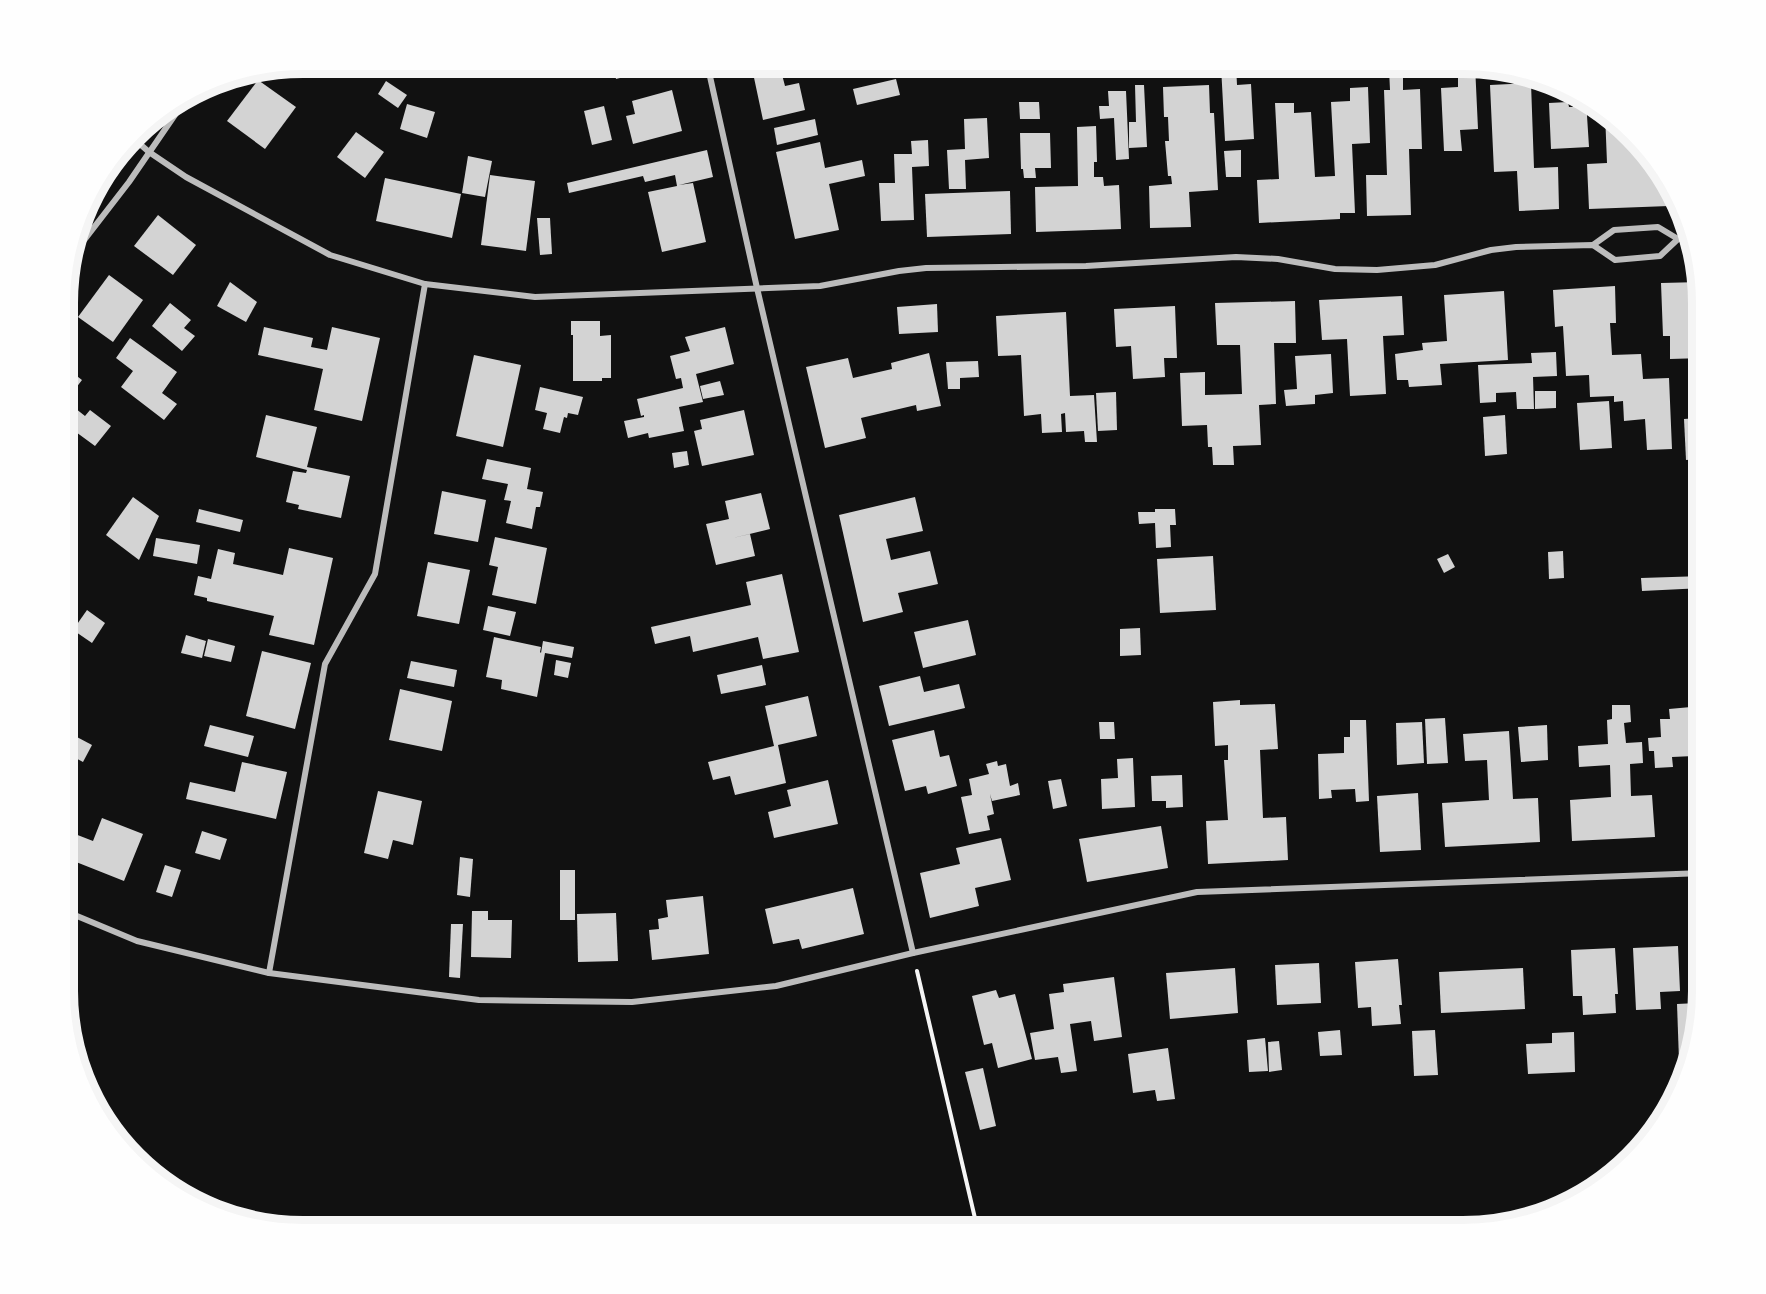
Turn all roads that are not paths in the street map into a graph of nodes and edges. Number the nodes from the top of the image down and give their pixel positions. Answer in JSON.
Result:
{"nodes":[{"id":1,"x":709,"y":74,"type":"edge"},
{"id":2,"x":178,"y":110,"type":"edge"},
{"id":3,"x":139,"y":143,"type":"edge"},
{"id":4,"x":149,"y":152,"type":"junction"},
{"id":5,"x":1678,"y":239,"type":"junction"},
{"id":6,"x":1683,"y":239,"type":"edge"},
{"id":7,"x":81,"y":244,"type":"edge"},
{"id":8,"x":1593,"y":245,"type":"junction"},
{"id":9,"x":425,"y":284,"type":"junction"},
{"id":10,"x":757,"y":288,"type":"junction"},
{"id":11,"x":1692,"y":873,"type":"edge"},
{"id":12,"x":74,"y":915,"type":"edge"},
{"id":13,"x":913,"y":953,"type":"junction"},
{"id":14,"x":269,"y":973,"type":"junction"}],
"edges":[{"from":1,"to":10,"type":"street"},
{"from":2,"to":4,"type":"street"},
{"from":3,"to":4,"type":"street"},
{"from":4,"to":7,"type":"street"},
{"from":4,"to":9,"type":"street"},
{"from":5,"to":6,"type":"street"},
{"from":5,"to":8,"type":"street"},
{"from":5,"to":8,"type":"street"},
{"from":8,"to":10,"type":"street"},
{"from":9,"to":10,"type":"street"},
{"from":9,"to":14,"type":"street"},
{"from":10,"to":13,"type":"street"},
{"from":11,"to":13,"type":"street"},
{"from":12,"to":14,"type":"street"},
{"from":13,"to":14,"type":"street"}]}
